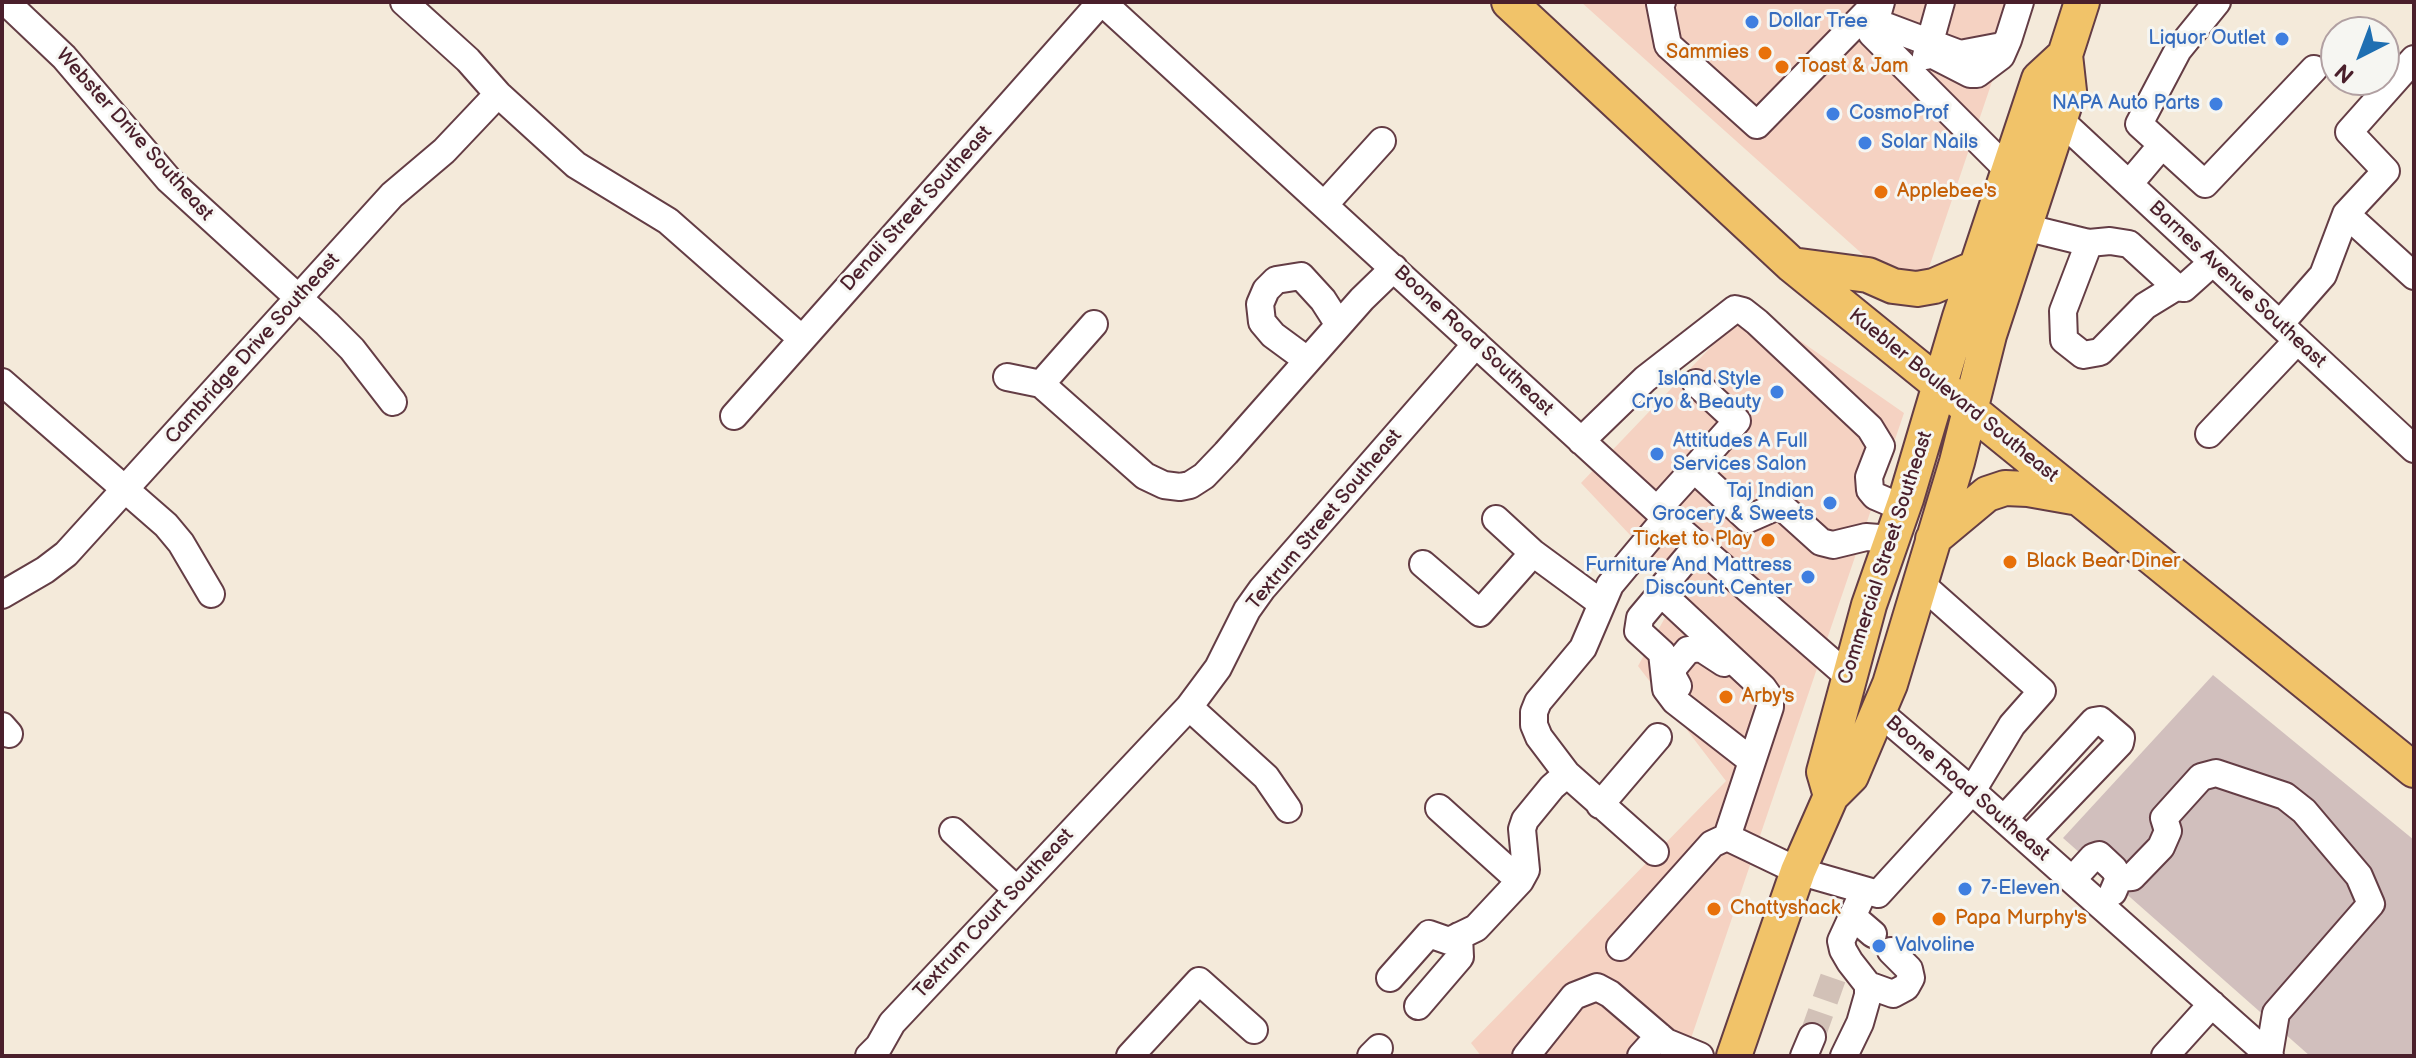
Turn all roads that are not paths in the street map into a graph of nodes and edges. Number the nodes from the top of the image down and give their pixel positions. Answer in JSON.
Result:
{"nodes":[{"id":1,"x":6,"y":2,"type":"edge"},
{"id":2,"x":404,"y":2,"type":"edge"},
{"id":3,"x":1101,"y":2,"type":"edge"},
{"id":4,"x":1509,"y":2,"type":"edge"},
{"id":5,"x":1662,"y":2,"type":"edge"},
{"id":6,"x":1941,"y":2,"type":"edge"},
{"id":7,"x":2020,"y":2,"type":"edge"},
{"id":8,"x":2082,"y":2,"type":"edge"},
{"id":9,"x":2217,"y":2,"type":"edge"},
{"id":10,"x":1873,"y":16,"type":"edge"},
{"id":11,"x":1929,"y":47,"type":"junction"},
{"id":12,"x":2065,"y":55,"type":"junction"},
{"id":13,"x":2414,"y":59,"type":"edge"},
{"id":14,"x":2314,"y":69,"type":"dead end"},
{"id":15,"x":1919,"y":81,"type":"junction"},
{"id":16,"x":498,"y":94,"type":"junction"},
{"id":17,"x":2060,"y":120,"type":"junction"},
{"id":18,"x":1382,"y":141,"type":"dead end"},
{"id":19,"x":2162,"y":145,"type":"junction"},
{"id":20,"x":2009,"y":171,"type":"junction"},
{"id":21,"x":2129,"y":184,"type":"junction"},
{"id":22,"x":1325,"y":204,"type":"junction"},
{"id":23,"x":2346,"y":214,"type":"junction"},
{"id":24,"x":2024,"y":227,"type":"junction"},
{"id":25,"x":2089,"y":243,"type":"junction"},
{"id":26,"x":2213,"y":262,"type":"junction"},
{"id":27,"x":1792,"y":265,"type":"junction"},
{"id":28,"x":1394,"y":268,"type":"junction"},
{"id":29,"x":1976,"y":268,"type":"junction"},
{"id":30,"x":2414,"y":276,"type":"edge"},
{"id":31,"x":2176,"y":287,"type":"junction"},
{"id":32,"x":298,"y":299,"type":"junction"},
{"id":33,"x":1094,"y":324,"type":"dead end"},
{"id":34,"x":1339,"y":325,"type":"junction"},
{"id":35,"x":2288,"y":333,"type":"junction"},
{"id":36,"x":802,"y":339,"type":"junction"},
{"id":37,"x":1476,"y":344,"type":"junction"},
{"id":38,"x":1307,"y":360,"type":"junction"},
{"id":39,"x":1007,"y":377,"type":"dead end"},
{"id":40,"x":2,"y":382,"type":"edge"},
{"id":41,"x":1696,"y":383,"type":"dead end"},
{"id":42,"x":1041,"y":384,"type":"junction"},
{"id":43,"x":1940,"y":386,"type":"junction"},
{"id":44,"x":393,"y":402,"type":"dead end"},
{"id":45,"x":1971,"y":411,"type":"junction"},
{"id":46,"x":734,"y":416,"type":"dead end"},
{"id":47,"x":2209,"y":434,"type":"dead end"},
{"id":48,"x":1581,"y":441,"type":"junction"},
{"id":49,"x":2414,"y":449,"type":"edge"},
{"id":50,"x":1694,"y":469,"type":"junction"},
{"id":51,"x":125,"y":489,"type":"junction"},
{"id":52,"x":2080,"y":498,"type":"junction"},
{"id":53,"x":1662,"y":514,"type":"junction"},
{"id":54,"x":1496,"y":519,"type":"dead end"},
{"id":55,"x":1897,"y":523,"type":"junction"},
{"id":56,"x":1933,"y":539,"type":"junction"},
{"id":57,"x":1697,"y":546,"type":"junction"},
{"id":58,"x":1533,"y":553,"type":"junction"},
{"id":59,"x":1423,"y":564,"type":"dead end"},
{"id":60,"x":1920,"y":583,"type":"junction"},
{"id":61,"x":1661,"y":593,"type":"junction"},
{"id":62,"x":211,"y":594,"type":"dead end"},
{"id":63,"x":2,"y":595,"type":"edge"},
{"id":64,"x":1601,"y":603,"type":"junction"},
{"id":65,"x":1740,"y":666,"type":"junction"},
{"id":66,"x":1848,"y":676,"type":"junction"},
{"id":67,"x":1189,"y":707,"type":"junction"},
{"id":68,"x":1879,"y":712,"type":"junction"},
{"id":69,"x":1658,"y":737,"type":"dead end"},
{"id":70,"x":1730,"y":744,"type":"junction"},
{"id":71,"x":1752,"y":761,"type":"junction"},
{"id":72,"x":2414,"y":770,"type":"edge"},
{"id":73,"x":1567,"y":774,"type":"junction"},
{"id":74,"x":1124,"y":776,"type":"joint"},
{"id":75,"x":2033,"y":787,"type":"junction"},
{"id":76,"x":1972,"y":791,"type":"junction"},
{"id":77,"x":1831,"y":796,"type":"junction"},
{"id":78,"x":1600,"y":805,"type":"junction"},
{"id":79,"x":1439,"y":808,"type":"dead end"},
{"id":80,"x":1288,"y":809,"type":"dead end"},
{"id":81,"x":2057,"y":809,"type":"junction"},
{"id":82,"x":2004,"y":819,"type":"junction"},
{"id":83,"x":953,"y":831,"type":"dead end"},
{"id":84,"x":1727,"y":837,"type":"junction"},
{"id":85,"x":2027,"y":840,"type":"junction"},
{"id":86,"x":1655,"y":852,"type":"dead end"},
{"id":87,"x":1798,"y":871,"type":"junction"},
{"id":88,"x":2119,"y":878,"type":"junction"},
{"id":89,"x":2072,"y":880,"type":"junction"},
{"id":90,"x":1520,"y":881,"type":"junction"},
{"id":91,"x":1017,"y":890,"type":"junction"},
{"id":92,"x":1864,"y":891,"type":"junction"},
{"id":93,"x":2106,"y":910,"type":"junction"},
{"id":94,"x":1852,"y":916,"type":"junction"},
{"id":95,"x":1459,"y":936,"type":"junction"},
{"id":96,"x":1620,"y":947,"type":"dead end"},
{"id":97,"x":1843,"y":950,"type":"junction"},
{"id":98,"x":1390,"y":978,"type":"dead end"},
{"id":99,"x":1833,"y":978,"type":"tunnel mouth"},
{"id":100,"x":1868,"y":985,"type":"junction"},
{"id":101,"x":1610,"y":994,"type":"junction"},
{"id":102,"x":2212,"y":1004,"type":"junction"},
{"id":103,"x":1418,"y":1006,"type":"dead end"},
{"id":104,"x":1254,"y":1030,"type":"dead end"},
{"id":105,"x":1659,"y":1036,"type":"junction"},
{"id":106,"x":879,"y":1053,"type":"edge"},
{"id":107,"x":2269,"y":1055,"type":"edge"},
{"id":108,"x":1130,"y":1056,"type":"edge"},
{"id":109,"x":1526,"y":1056,"type":"edge"},
{"id":110,"x":1547,"y":1056,"type":"edge"},
{"id":111,"x":1641,"y":1056,"type":"edge"},
{"id":112,"x":1700,"y":1056,"type":"edge"},
{"id":113,"x":1734,"y":1056,"type":"edge"},
{"id":114,"x":1844,"y":1056,"type":"edge"},
{"id":115,"x":2165,"y":1056,"type":"edge"}],
"edges":[{"from":1,"to":32,"type":"street","name":"Webster Drive Southeast"},
{"from":2,"to":16,"type":"street"},
{"from":3,"to":22,"type":"street","name":"Boone Road Southeast"},
{"from":3,"to":36,"type":"street","name":"Denali Street Southeast"},
{"from":4,"to":27,"type":"main road","name":"Kuebler Boulevard Southeast"},
{"from":5,"to":10,"type":"street"},
{"from":6,"to":11,"type":"street"},
{"from":7,"to":11,"type":"street"},
{"from":8,"to":12,"type":"main road","name":"Commercial Street Southeast"},
{"from":9,"to":19,"type":"street"},
{"from":10,"to":11,"type":"street"},
{"from":10,"to":15,"type":"street"},
{"from":11,"to":15,"type":"street"},
{"from":12,"to":17,"type":"main road","name":"Commercial Street Southeast"},
{"from":12,"to":20,"type":"main road","name":"Commercial Street Southeast"},
{"from":13,"to":23,"type":"street"},
{"from":14,"to":19,"type":"street"},
{"from":15,"to":20,"type":"street"},
{"from":16,"to":32,"type":"street","name":"Cambridge Drive Southeast"},
{"from":16,"to":36,"type":"street"},
{"from":17,"to":21,"type":"street","name":"Barnes Avenue Southeast"},
{"from":17,"to":24,"type":"main road","name":"Commercial Street Southeast"},
{"from":18,"to":22,"type":"street"},
{"from":19,"to":21,"type":"street"},
{"from":20,"to":29,"type":"main road","name":"Commercial Street Southeast"},
{"from":21,"to":26,"type":"street","name":"Barnes Avenue Southeast"},
{"from":22,"to":28,"type":"street","name":"Boone Road Southeast"},
{"from":23,"to":30,"type":"street"},
{"from":23,"to":35,"type":"street"},
{"from":24,"to":25,"type":"street"},
{"from":24,"to":45,"type":"main road","name":"Commercial Street Southeast"},
{"from":25,"to":31,"type":"street"},
{"from":25,"to":31,"type":"street"},
{"from":26,"to":31,"type":"street"},
{"from":26,"to":35,"type":"street","name":"Barnes Avenue Southeast"},
{"from":27,"to":29,"type":"main road"},
{"from":27,"to":43,"type":"main road","name":"Kuebler Boulevard Southeast"},
{"from":28,"to":34,"type":"street"},
{"from":28,"to":37,"type":"street","name":"Boone Road Southeast"},
{"from":29,"to":43,"type":"main road","name":"Commercial Street Southeast"},
{"from":32,"to":44,"type":"street","name":"Webster Drive Southeast"},
{"from":32,"to":51,"type":"street","name":"Cambridge Drive Southeast"},
{"from":33,"to":42,"type":"street"},
{"from":34,"to":38,"type":"street"},
{"from":34,"to":38,"type":"street"},
{"from":35,"to":47,"type":"street"},
{"from":35,"to":49,"type":"street","name":"Barnes Avenue Southeast"},
{"from":36,"to":46,"type":"street","name":"Denali Street Southeast"},
{"from":37,"to":48,"type":"street","name":"Boone Road Southeast"},
{"from":37,"to":67,"type":"street","name":"Textrum Street Southeast"},
{"from":38,"to":42,"type":"street"},
{"from":39,"to":42,"type":"street"},
{"from":40,"to":51,"type":"street"},
{"from":41,"to":50,"type":"street"},
{"from":43,"to":45,"type":"main road","name":"Kuebler Boulevard Southeast"},
{"from":43,"to":55,"type":"main road","name":"Commercial Street Southeast"},
{"from":45,"to":52,"type":"main road","name":"Kuebler Boulevard Southeast"},
{"from":45,"to":56,"type":"main road","name":"Commercial Street Southeast"},
{"from":48,"to":53,"type":"street","name":"Boone Road Southeast"},
{"from":48,"to":55,"type":"street"},
{"from":50,"to":53,"type":"street"},
{"from":50,"to":55,"type":"street"},
{"from":51,"to":62,"type":"street"},
{"from":51,"to":63,"type":"street","name":"Cambridge Drive Southeast"},
{"from":52,"to":56,"type":"main road"},
{"from":52,"to":72,"type":"main road","name":"Kuebler Boulevard Southeast"},
{"from":53,"to":57,"type":"street","name":"Boone Road Southeast"},
{"from":53,"to":64,"type":"street"},
{"from":54,"to":58,"type":"street"},
{"from":55,"to":66,"type":"main road","name":"Commercial Street Southeast"},
{"from":56,"to":60,"type":"main road","name":"Commercial Street Southeast"},
{"from":57,"to":61,"type":"street"},
{"from":57,"to":66,"type":"street","name":"Boone Road Southeast"},
{"from":58,"to":59,"type":"street"},
{"from":58,"to":64,"type":"street"},
{"from":60,"to":68,"type":"main road","name":"Commercial Street Southeast"},
{"from":60,"to":76,"type":"street"},
{"from":61,"to":65,"type":"street"},
{"from":61,"to":70,"type":"street"},
{"from":64,"to":73,"type":"street"},
{"from":65,"to":70,"type":"street"},
{"from":65,"to":71,"type":"street"},
{"from":66,"to":77,"type":"main road","name":"Commercial Street Southeast"},
{"from":67,"to":74,"type":"street","name":"Textrum Street Southeast"},
{"from":67,"to":80,"type":"street"},
{"from":68,"to":76,"type":"street","name":"Boone Road Southeast"},
{"from":68,"to":77,"type":"main road","name":"Commercial Street Southeast"},
{"from":69,"to":78,"type":"street"},
{"from":70,"to":71,"type":"street"},
{"from":71,"to":84,"type":"street"},
{"from":73,"to":78,"type":"street"},
{"from":73,"to":90,"type":"street"},
{"from":74,"to":91,"type":"street","name":"Textrum Court Southeast"},
{"from":75,"to":81,"type":"street"},
{"from":75,"to":81,"type":"street"},
{"from":75,"to":82,"type":"street"},
{"from":76,"to":82,"type":"street","name":"Boone Road Southeast"},
{"from":76,"to":92,"type":"street"},
{"from":77,"to":87,"type":"main road","name":"Commercial Street Southeast"},
{"from":78,"to":86,"type":"street"},
{"from":79,"to":90,"type":"street"},
{"from":81,"to":85,"type":"street"},
{"from":82,"to":85,"type":"street","name":"Boone Road Southeast"},
{"from":83,"to":91,"type":"street"},
{"from":84,"to":87,"type":"street"},
{"from":84,"to":96,"type":"street"},
{"from":85,"to":89,"type":"street","name":"Boone Road Southeast"},
{"from":87,"to":92,"type":"street"},
{"from":87,"to":113,"type":"main road","name":"Commercial Street Southeast"},
{"from":88,"to":89,"type":"street"},
{"from":88,"to":93,"type":"street"},
{"from":88,"to":107,"type":"street"},
{"from":89,"to":93,"type":"street","name":"Boone Road Southeast"},
{"from":90,"to":95,"type":"street"},
{"from":91,"to":106,"type":"street","name":"Textrum Court Southeast"},
{"from":92,"to":94,"type":"street"},
{"from":93,"to":102,"type":"street","name":"Boone Road Southeast"},
{"from":94,"to":97,"type":"street"},
{"from":94,"to":100,"type":"street"},
{"from":95,"to":98,"type":"street"},
{"from":95,"to":103,"type":"street"},
{"from":97,"to":99,"type":"street"},
{"from":97,"to":100,"type":"street"},
{"from":100,"to":114,"type":"street"},
{"from":101,"to":105,"type":"street"},
{"from":101,"to":109,"type":"street"},
{"from":101,"to":110,"type":"street"},
{"from":102,"to":107,"type":"street","name":"Boone Road Southeast"},
{"from":102,"to":115,"type":"street"},
{"from":104,"to":108,"type":"street"},
{"from":105,"to":111,"type":"street"},
{"from":105,"to":112,"type":"street"}]}
